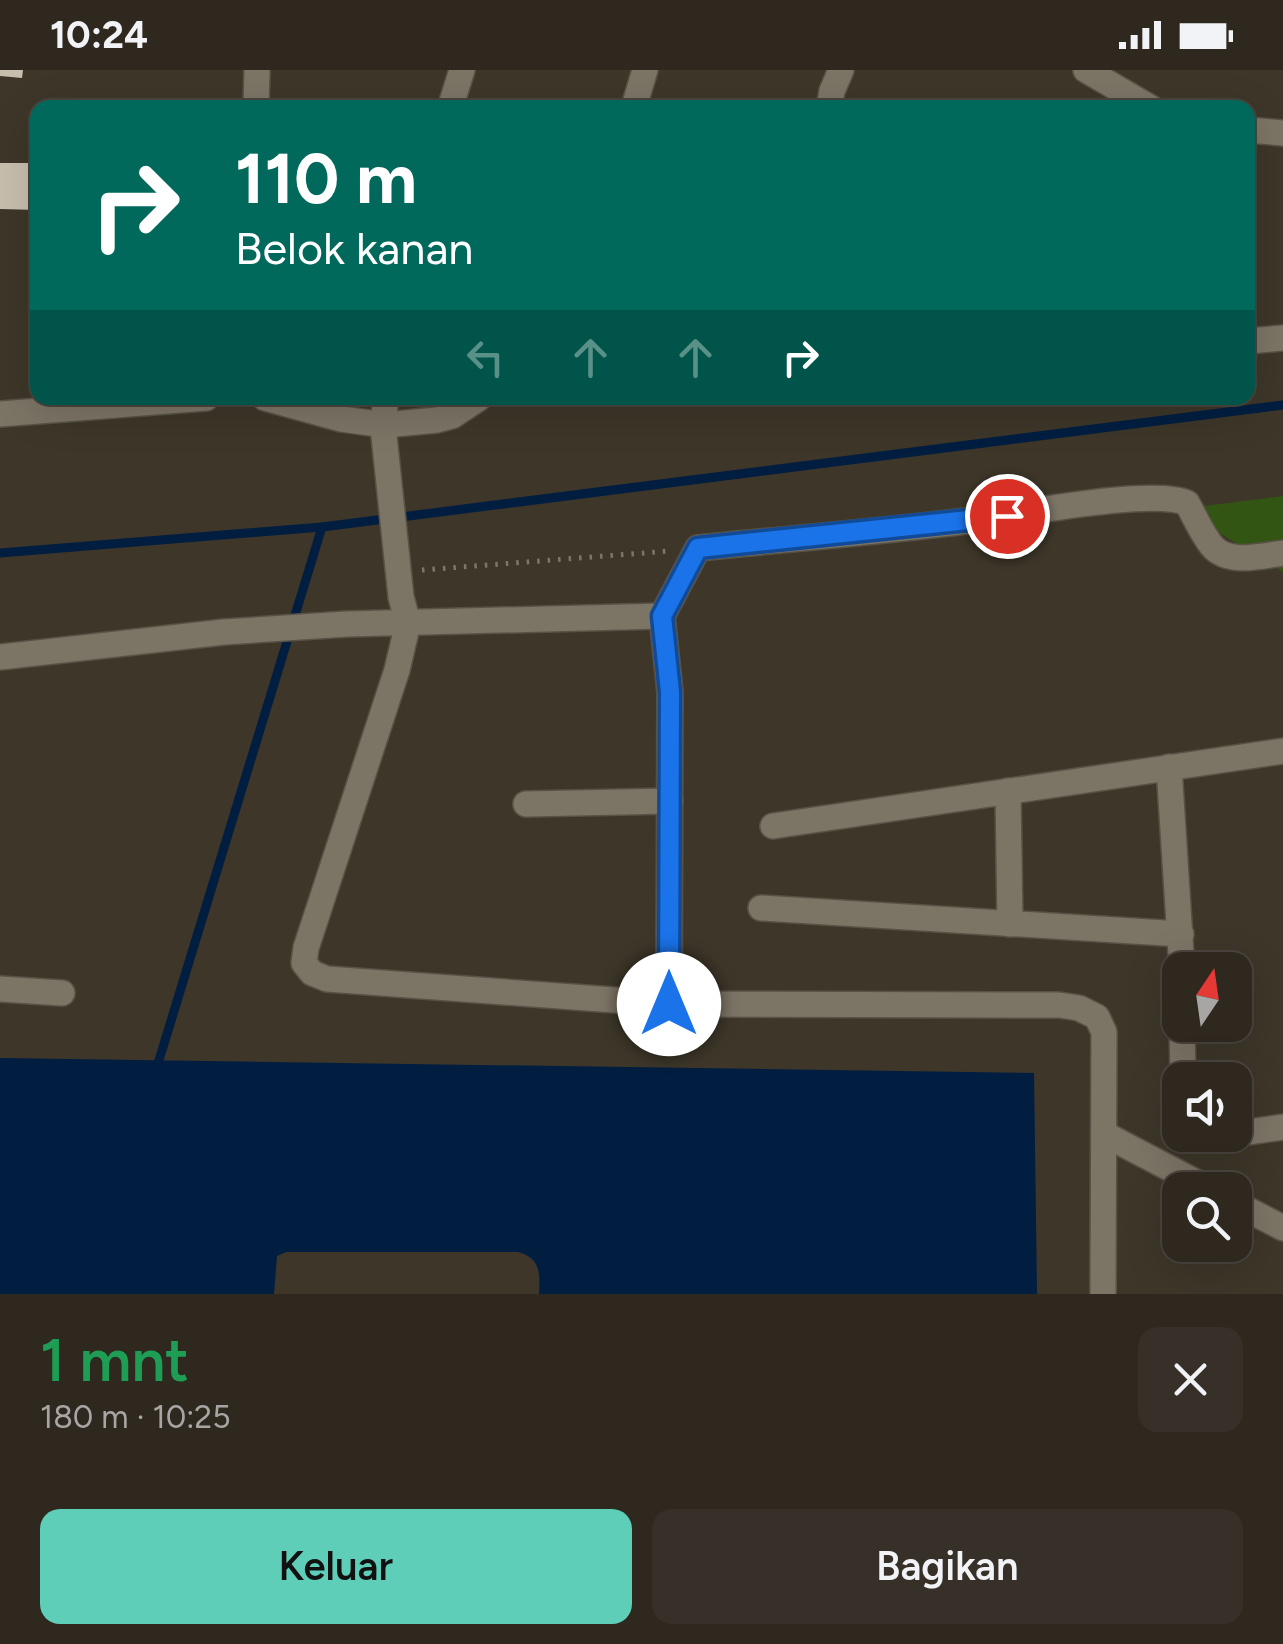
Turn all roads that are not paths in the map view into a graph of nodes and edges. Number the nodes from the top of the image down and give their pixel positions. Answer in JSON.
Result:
{"nodes":[{"id":1,"x":257,"y":70,"type":"edge"},
{"id":2,"x":462,"y":70,"type":"edge"},
{"id":3,"x":645,"y":70,"type":"edge"},
{"id":4,"x":842,"y":70,"type":"edge"},
{"id":5,"x":1086,"y":70,"type":"edge"},
{"id":6,"x":256,"y":100,"type":"edge"},
{"id":7,"x":453,"y":100,"type":"edge"},
{"id":8,"x":636,"y":100,"type":"dead end"},
{"id":9,"x":830,"y":100,"type":"edge"},
{"id":10,"x":1137,"y":100,"type":"edge"},
{"id":11,"x":1255,"y":131,"type":"edge"},
{"id":12,"x":1283,"y":133,"type":"edge"},
{"id":13,"x":1283,"y":338,"type":"edge"},
{"id":14,"x":1255,"y":340,"type":"edge"},
{"id":15,"x":116,"y":405,"type":"edge"},
{"id":16,"x":296,"y":405,"type":"edge"},
{"id":17,"x":385,"y":405,"type":"edge"},
{"id":18,"x":468,"y":405,"type":"edge"},
{"id":19,"x":0,"y":414,"type":"edge"},
{"id":20,"x":384,"y":430,"type":"junction"},
{"id":21,"x":1283,"y":553,"type":"edge"},
{"id":22,"x":662,"y":616,"type":"junction"},
{"id":23,"x":408,"y":623,"type":"junction"},
{"id":24,"x":0,"y":657,"type":"edge"},
{"id":25,"x":1283,"y":751,"type":"edge"},
{"id":26,"x":1169,"y":767,"type":"junction"},
{"id":27,"x":1008,"y":791,"type":"junction"},
{"id":28,"x":670,"y":801,"type":"junction"},
{"id":29,"x":526,"y":804,"type":"dead end"},
{"id":30,"x":773,"y":826,"type":"dead end"},
{"id":31,"x":761,"y":908,"type":"dead end"},
{"id":32,"x":1010,"y":924,"type":"junction"},
{"id":33,"x":1181,"y":934,"type":"junction"},
{"id":34,"x":1182,"y":952,"type":"edge"},
{"id":35,"x":0,"y":989,"type":"edge"},
{"id":36,"x":62,"y":993,"type":"dead end"},
{"id":37,"x":669,"y":1004,"type":"junction"},
{"id":38,"x":1283,"y":1127,"type":"edge"},
{"id":39,"x":1252,"y":1132,"type":"edge"},
{"id":40,"x":1104,"y":1134,"type":"junction"},
{"id":41,"x":1176,"y":1172,"type":"edge"},
{"id":42,"x":1252,"y":1212,"type":"edge"},
{"id":43,"x":1283,"y":1228,"type":"edge"},
{"id":44,"x":1103,"y":1294,"type":"edge"}],
"edges":[{"from":1,"to":6,"type":"street"},
{"from":2,"to":7,"type":"street"},
{"from":3,"to":8,"type":"street"},
{"from":4,"to":9,"type":"street"},
{"from":5,"to":10,"type":"street"},
{"from":11,"to":12,"type":"street"},
{"from":13,"to":14,"type":"street"},
{"from":15,"to":19,"type":"street"},
{"from":16,"to":20,"type":"street"},
{"from":17,"to":20,"type":"street"},
{"from":18,"to":20,"type":"street"},
{"from":20,"to":23,"type":"street"},
{"from":21,"to":22,"type":"street"},
{"from":22,"to":23,"type":"street"},
{"from":22,"to":28,"type":"street"},
{"from":23,"to":24,"type":"street"},
{"from":23,"to":37,"type":"street"},
{"from":25,"to":26,"type":"street"},
{"from":26,"to":27,"type":"street"},
{"from":26,"to":33,"type":"street"},
{"from":27,"to":30,"type":"street"},
{"from":27,"to":32,"type":"street"},
{"from":28,"to":29,"type":"street"},
{"from":28,"to":37,"type":"street"},
{"from":31,"to":32,"type":"street"},
{"from":32,"to":33,"type":"street"},
{"from":33,"to":34,"type":"street"},
{"from":35,"to":36,"type":"street"},
{"from":37,"to":40,"type":"street"},
{"from":38,"to":39,"type":"street"},
{"from":40,"to":41,"type":"street"},
{"from":40,"to":44,"type":"street"},
{"from":42,"to":43,"type":"street"}]}
